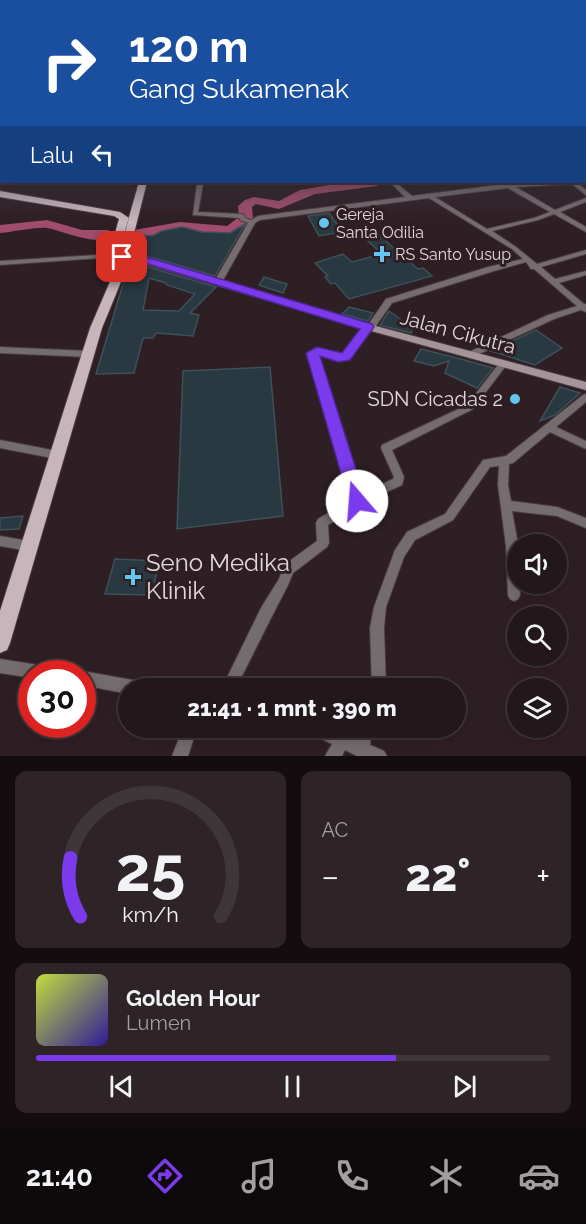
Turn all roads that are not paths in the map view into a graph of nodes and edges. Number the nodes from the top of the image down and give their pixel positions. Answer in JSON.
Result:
{"nodes":[{"id":1,"x":136,"y":183,"type":"edge"},
{"id":2,"x":143,"y":183,"type":"edge"},
{"id":3,"x":200,"y":183,"type":"edge"},
{"id":4,"x":393,"y":183,"type":"edge"},
{"id":5,"x":530,"y":183,"type":"edge"},
{"id":6,"x":574,"y":183,"type":"edge"},
{"id":7,"x":510,"y":186,"type":"junction"},
{"id":8,"x":586,"y":193,"type":"edge"},
{"id":9,"x":0,"y":194,"type":"edge"},
{"id":10,"x":430,"y":196,"type":"junction"},
{"id":11,"x":411,"y":199,"type":"junction"},
{"id":12,"x":586,"y":200,"type":"edge"},
{"id":13,"x":51,"y":202,"type":"junction"},
{"id":14,"x":554,"y":212,"type":"junction"},
{"id":15,"x":247,"y":221,"type":"junction"},
{"id":16,"x":586,"y":230,"type":"edge"},
{"id":17,"x":485,"y":231,"type":"junction"},
{"id":18,"x":586,"y":252,"type":"edge"},
{"id":19,"x":118,"y":256,"type":"junction"},
{"id":20,"x":0,"y":263,"type":"edge"},
{"id":21,"x":530,"y":264,"type":"junction"},
{"id":22,"x":586,"y":273,"type":"edge"},
{"id":23,"x":219,"y":282,"type":"junction"},
{"id":24,"x":552,"y":282,"type":"junction"},
{"id":25,"x":585,"y":308,"type":"edge"},
{"id":26,"x":369,"y":327,"type":"junction"},
{"id":27,"x":0,"y":350,"type":"edge"},
{"id":28,"x":88,"y":354,"type":"junction"},
{"id":29,"x":472,"y":354,"type":"junction"},
{"id":30,"x":504,"y":363,"type":"junction"},
{"id":31,"x":586,"y":386,"type":"edge"},
{"id":32,"x":586,"y":397,"type":"edge"},
{"id":33,"x":548,"y":427,"type":"junction"},
{"id":34,"x":0,"y":444,"type":"edge"},
{"id":35,"x":586,"y":445,"type":"edge"},
{"id":36,"x":57,"y":455,"type":"junction"},
{"id":37,"x":504,"y":462,"type":"junction"},
{"id":38,"x":357,"y":501,"type":"junction"},
{"id":39,"x":506,"y":505,"type":"junction"},
{"id":40,"x":586,"y":523,"type":"edge"},
{"id":41,"x":0,"y":541,"type":"edge"},
{"id":42,"x":29,"y":546,"type":"junction"},
{"id":43,"x":514,"y":595,"type":"dead end"},
{"id":44,"x":0,"y":643,"type":"edge"},
{"id":45,"x":0,"y":666,"type":"edge"},
{"id":46,"x":18,"y":669,"type":"edge"},
{"id":47,"x":234,"y":678,"type":"edge"},
{"id":48,"x":379,"y":678,"type":"edge"},
{"id":49,"x":96,"y":680,"type":"edge"},
{"id":50,"x":118,"y":684,"type":"edge"},
{"id":51,"x":186,"y":738,"type":"edge"},
{"id":52,"x":336,"y":738,"type":"edge"},
{"id":53,"x":363,"y":738,"type":"edge"},
{"id":54,"x":342,"y":741,"type":"junction"},
{"id":55,"x":361,"y":750,"type":"junction"},
{"id":56,"x":180,"y":756,"type":"edge"},
{"id":57,"x":333,"y":756,"type":"edge"},
{"id":58,"x":380,"y":756,"type":"edge"}],
"edges":[{"from":1,"to":13,"type":"main road"},
{"from":2,"to":19,"type":"main road"},
{"from":3,"to":15,"type":"street"},
{"from":4,"to":11,"type":"street"},
{"from":5,"to":7,"type":"street"},
{"from":6,"to":8,"type":"street"},
{"from":7,"to":10,"type":"street"},
{"from":7,"to":14,"type":"street"},
{"from":9,"to":13,"type":"main road"},
{"from":10,"to":11,"type":"street"},
{"from":10,"to":17,"type":"street"},
{"from":11,"to":15,"type":"street"},
{"from":12,"to":14,"type":"street"},
{"from":13,"to":19,"type":"main road"},
{"from":14,"to":16,"type":"street"},
{"from":14,"to":17,"type":"street"},
{"from":15,"to":23,"type":"street"},
{"from":17,"to":21,"type":"street"},
{"from":18,"to":21,"type":"street"},
{"from":19,"to":20,"type":"street"},
{"from":19,"to":23,"type":"main road","name":"Jalan Cikutra"},
{"from":19,"to":28,"type":"main road"},
{"from":21,"to":24,"type":"street"},
{"from":21,"to":26,"type":"street"},
{"from":22,"to":24,"type":"street"},
{"from":23,"to":26,"type":"main road","name":"Jalan Cikutra"},
{"from":24,"to":25,"type":"street"},
{"from":25,"to":29,"type":"street"},
{"from":26,"to":29,"type":"main road","name":"Jalan Cikutra"},
{"from":26,"to":38,"type":"street"},
{"from":27,"to":28,"type":"street"},
{"from":28,"to":36,"type":"main road"},
{"from":29,"to":30,"type":"main road","name":"Jalan Cikutra"},
{"from":30,"to":31,"type":"main road","name":"Jalan Cikutra"},
{"from":30,"to":38,"type":"street"},
{"from":32,"to":33,"type":"street"},
{"from":33,"to":35,"type":"street"},
{"from":33,"to":37,"type":"street"},
{"from":34,"to":36,"type":"street"},
{"from":36,"to":42,"type":"main road"},
{"from":37,"to":39,"type":"street"},
{"from":37,"to":48,"type":"street"},
{"from":38,"to":47,"type":"street"},
{"from":39,"to":40,"type":"street"},
{"from":39,"to":43,"type":"street"},
{"from":41,"to":42,"type":"street"},
{"from":42,"to":44,"type":"main road"},
{"from":45,"to":46,"type":"street"},
{"from":49,"to":50,"type":"street"},
{"from":51,"to":56,"type":"street"},
{"from":52,"to":54,"type":"street"},
{"from":53,"to":55,"type":"street"},
{"from":54,"to":55,"type":"street"},
{"from":54,"to":57,"type":"street"},
{"from":55,"to":58,"type":"street"}]}
